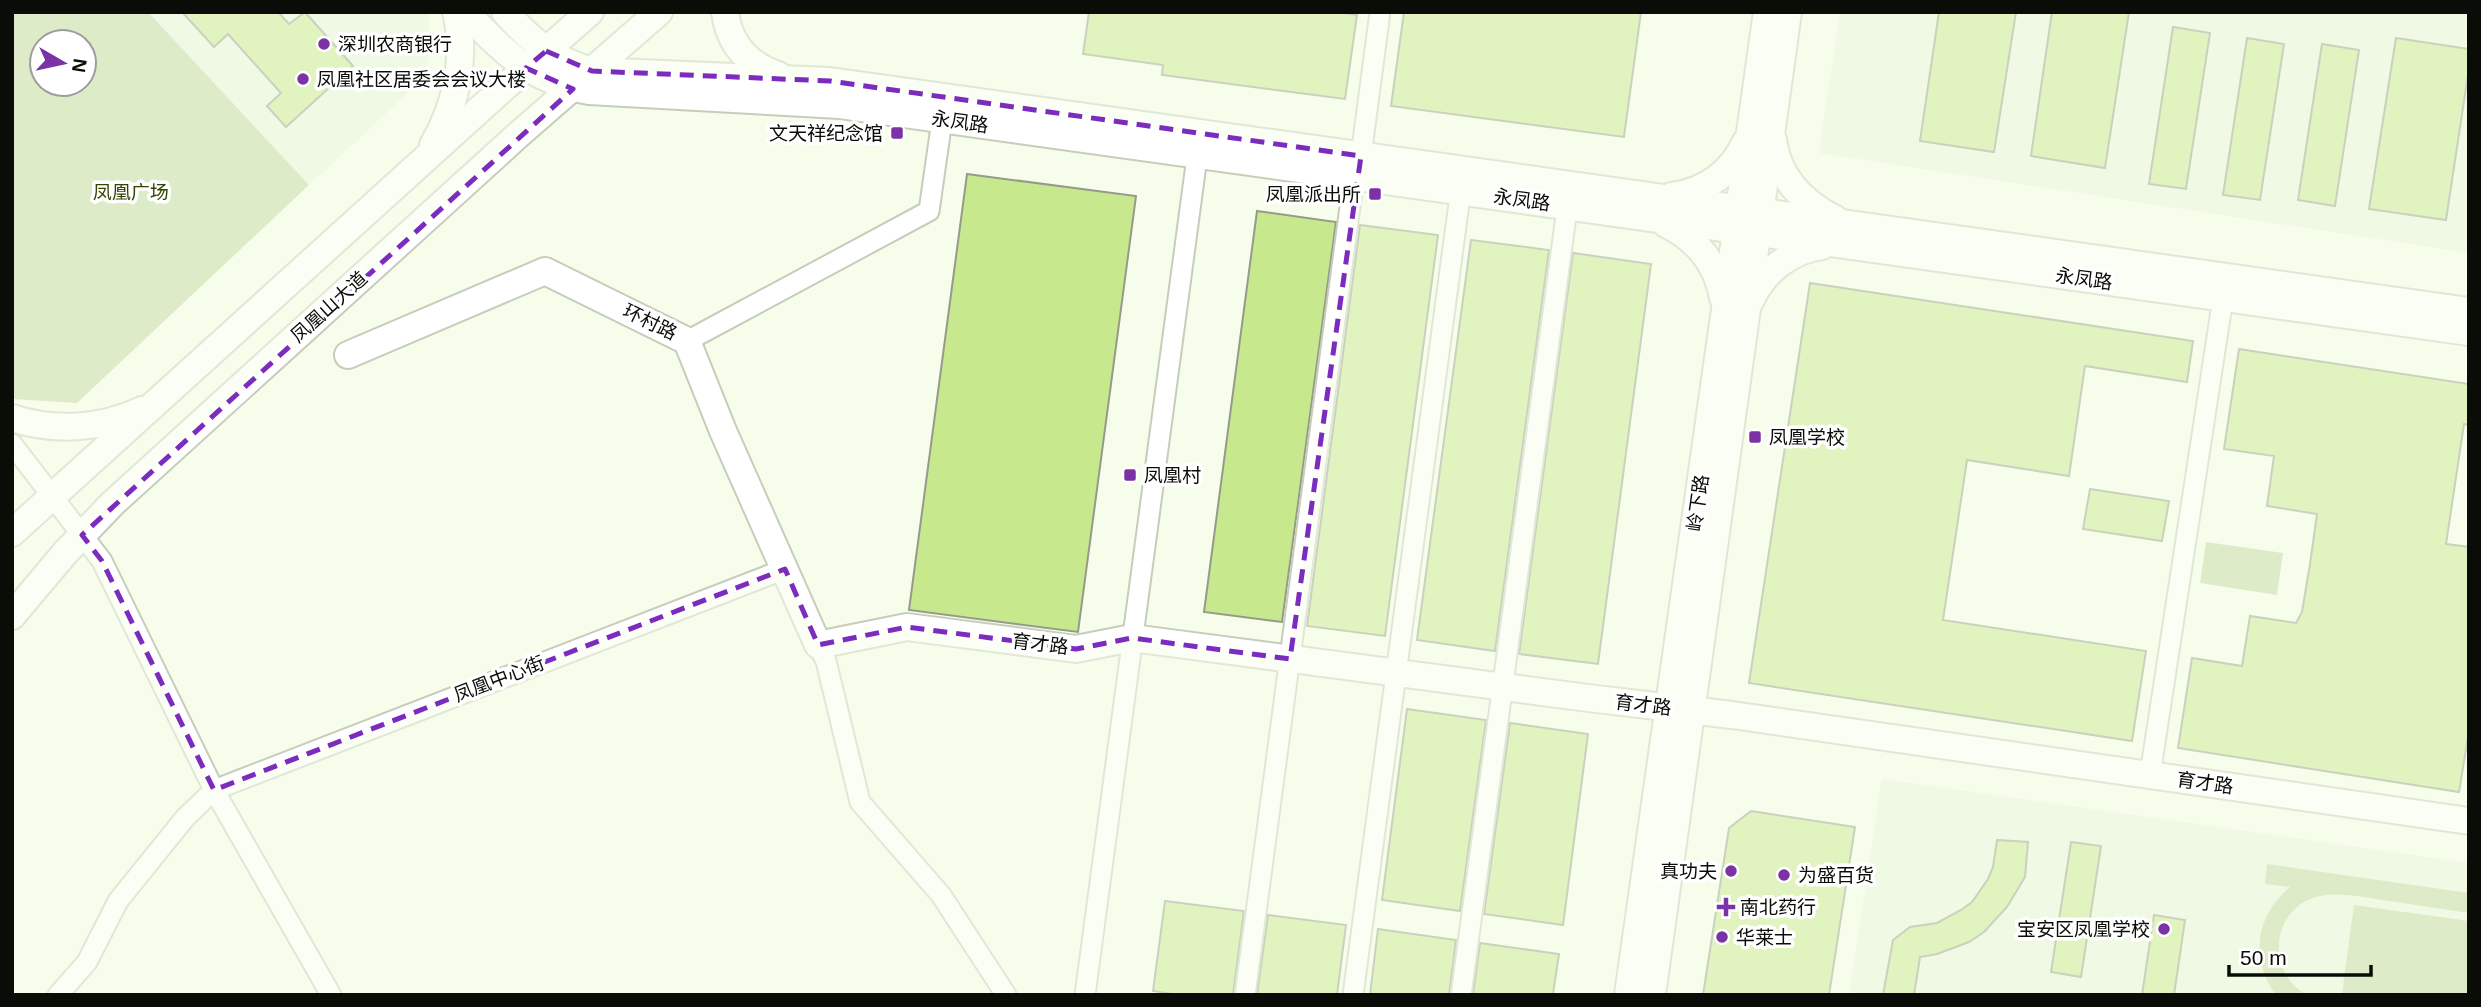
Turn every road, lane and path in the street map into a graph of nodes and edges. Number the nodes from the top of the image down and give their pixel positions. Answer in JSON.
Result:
{"nodes":[{"id":1,"x":456,"y":12,"type":"edge"},
{"id":2,"x":466,"y":12,"type":"edge"},
{"id":3,"x":505,"y":12,"type":"edge"},
{"id":4,"x":590,"y":12,"type":"edge"},
{"id":5,"x":659,"y":12,"type":"edge"},
{"id":6,"x":725,"y":12,"type":"edge"},
{"id":7,"x":1380,"y":12,"type":"edge"},
{"id":8,"x":1767,"y":12,"type":"edge"},
{"id":9,"x":1788,"y":12,"type":"edge"},
{"id":10,"x":536,"y":60,"type":"junction"},
{"id":11,"x":790,"y":78,"type":"junction"},
{"id":12,"x":583,"y":79,"type":"junction"},
{"id":13,"x":942,"y":120,"type":"junction"},
{"id":14,"x":1762,"y":124,"type":"junction"},
{"id":15,"x":1198,"y":144,"type":"junction"},
{"id":16,"x":424,"y":160,"type":"junction"},
{"id":17,"x":1357,"y":167,"type":"junction"},
{"id":18,"x":1462,"y":181,"type":"junction"},
{"id":19,"x":1568,"y":196,"type":"junction"},
{"id":20,"x":1647,"y":207,"type":"junction"},
{"id":21,"x":1748,"y":222,"type":"junction"},
{"id":22,"x":1847,"y":235,"type":"junction"},
{"id":23,"x":2225,"y":288,"type":"junction"},
{"id":24,"x":2469,"y":311,"type":"edge"},
{"id":25,"x":1735,"y":316,"type":"junction"},
{"id":26,"x":2469,"y":332,"type":"edge"},
{"id":27,"x":687,"y":341,"type":"junction"},
{"id":28,"x":348,"y":355,"type":"dead end"},
{"id":29,"x":156,"y":402,"type":"junction"},
{"id":30,"x":12,"y":418,"type":"edge"},
{"id":31,"x":12,"y":444,"type":"edge"},
{"id":32,"x":53,"y":497,"type":"junction"},
{"id":33,"x":12,"y":533,"type":"edge"},
{"id":34,"x":82,"y":535,"type":"junction"},
{"id":35,"x":785,"y":569,"type":"junction"},
{"id":36,"x":12,"y":616,"type":"edge"},
{"id":37,"x":1132,"y":638,"type":"junction"},
{"id":38,"x":818,"y":645,"type":"junction"},
{"id":39,"x":1290,"y":659,"type":"junction"},
{"id":40,"x":1396,"y":673,"type":"junction"},
{"id":41,"x":1503,"y":687,"type":"junction"},
{"id":42,"x":1680,"y":709,"type":"junction"},
{"id":43,"x":2150,"y":775,"type":"junction"},
{"id":44,"x":214,"y":790,"type":"junction"},
{"id":45,"x":2469,"y":821,"type":"edge"},
{"id":46,"x":58,"y":995,"type":"edge"},
{"id":47,"x":331,"y":995,"type":"edge"},
{"id":48,"x":1006,"y":995,"type":"edge"},
{"id":49,"x":1085,"y":995,"type":"edge"},
{"id":50,"x":1245,"y":995,"type":"edge"},
{"id":51,"x":1353,"y":995,"type":"edge"},
{"id":52,"x":1461,"y":995,"type":"edge"},
{"id":53,"x":1628,"y":995,"type":"edge"},
{"id":54,"x":1652,"y":995,"type":"edge"}],
"edges":[{"from":1,"to":16,"type":"street"},
{"from":2,"to":10,"type":"street"},
{"from":3,"to":10,"type":"street"},
{"from":4,"to":10,"type":"street"},
{"from":5,"to":12,"type":"street","name":"凤凰山大道"},
{"from":6,"to":11,"type":"street"},
{"from":7,"to":17,"type":"street"},
{"from":8,"to":14,"type":"street","name":"岭下路"},
{"from":9,"to":14,"type":"street","name":"岭下路"},
{"from":10,"to":12,"type":"street"},
{"from":10,"to":16,"type":"street"},
{"from":11,"to":12,"type":"street","name":"永凤路"},
{"from":11,"to":15,"type":"street","name":"永凤路"},
{"from":12,"to":13,"type":"street","name":"永凤路"},
{"from":12,"to":34,"type":"street","name":"凤凰山大道"},
{"from":13,"to":15,"type":"street","name":"永凤路"},
{"from":13,"to":27,"type":"street"},
{"from":14,"to":20,"type":"street"},
{"from":14,"to":21,"type":"street","name":"岭下路"},
{"from":14,"to":22,"type":"street"},
{"from":15,"to":17,"type":"street","name":"永凤路"},
{"from":15,"to":37,"type":"street"},
{"from":16,"to":29,"type":"street"},
{"from":17,"to":18,"type":"street","name":"永凤路"},
{"from":17,"to":39,"type":"street"},
{"from":18,"to":19,"type":"street","name":"永凤路"},
{"from":18,"to":40,"type":"street"},
{"from":19,"to":20,"type":"street","name":"永凤路"},
{"from":19,"to":41,"type":"street"},
{"from":20,"to":21,"type":"street","name":"永凤路"},
{"from":20,"to":25,"type":"street"},
{"from":21,"to":22,"type":"street","name":"永凤路"},
{"from":21,"to":25,"type":"street","name":"岭下路"},
{"from":22,"to":23,"type":"street","name":"永凤路"},
{"from":22,"to":25,"type":"street"},
{"from":23,"to":24,"type":"street","name":"永凤路"},
{"from":23,"to":26,"type":"street","name":"永凤路"},
{"from":23,"to":43,"type":"street"},
{"from":25,"to":42,"type":"street","name":"岭下路"},
{"from":27,"to":28,"type":"street","name":"环村路"},
{"from":27,"to":35,"type":"street","name":"环村路"},
{"from":29,"to":30,"type":"street"},
{"from":29,"to":32,"type":"street"},
{"from":31,"to":32,"type":"street"},
{"from":32,"to":33,"type":"street"},
{"from":32,"to":34,"type":"street"},
{"from":34,"to":36,"type":"street","name":"凤凰山大道"},
{"from":34,"to":44,"type":"street"},
{"from":35,"to":38,"type":"street","name":"环村路"},
{"from":35,"to":44,"type":"street","name":"凤凰中心街"},
{"from":37,"to":38,"type":"street","name":"育才路"},
{"from":37,"to":39,"type":"street","name":"育才路"},
{"from":37,"to":49,"type":"street"},
{"from":38,"to":48,"type":"street"},
{"from":39,"to":40,"type":"street","name":"育才路"},
{"from":39,"to":50,"type":"street"},
{"from":40,"to":41,"type":"street","name":"育才路"},
{"from":40,"to":51,"type":"street"},
{"from":41,"to":42,"type":"street","name":"育才路"},
{"from":41,"to":52,"type":"street"},
{"from":42,"to":43,"type":"street","name":"育才路"},
{"from":42,"to":53,"type":"street","name":"岭下路"},
{"from":42,"to":54,"type":"street","name":"岭下路"},
{"from":43,"to":45,"type":"street","name":"育才路"},
{"from":44,"to":46,"type":"street"},
{"from":44,"to":47,"type":"street"}]}
